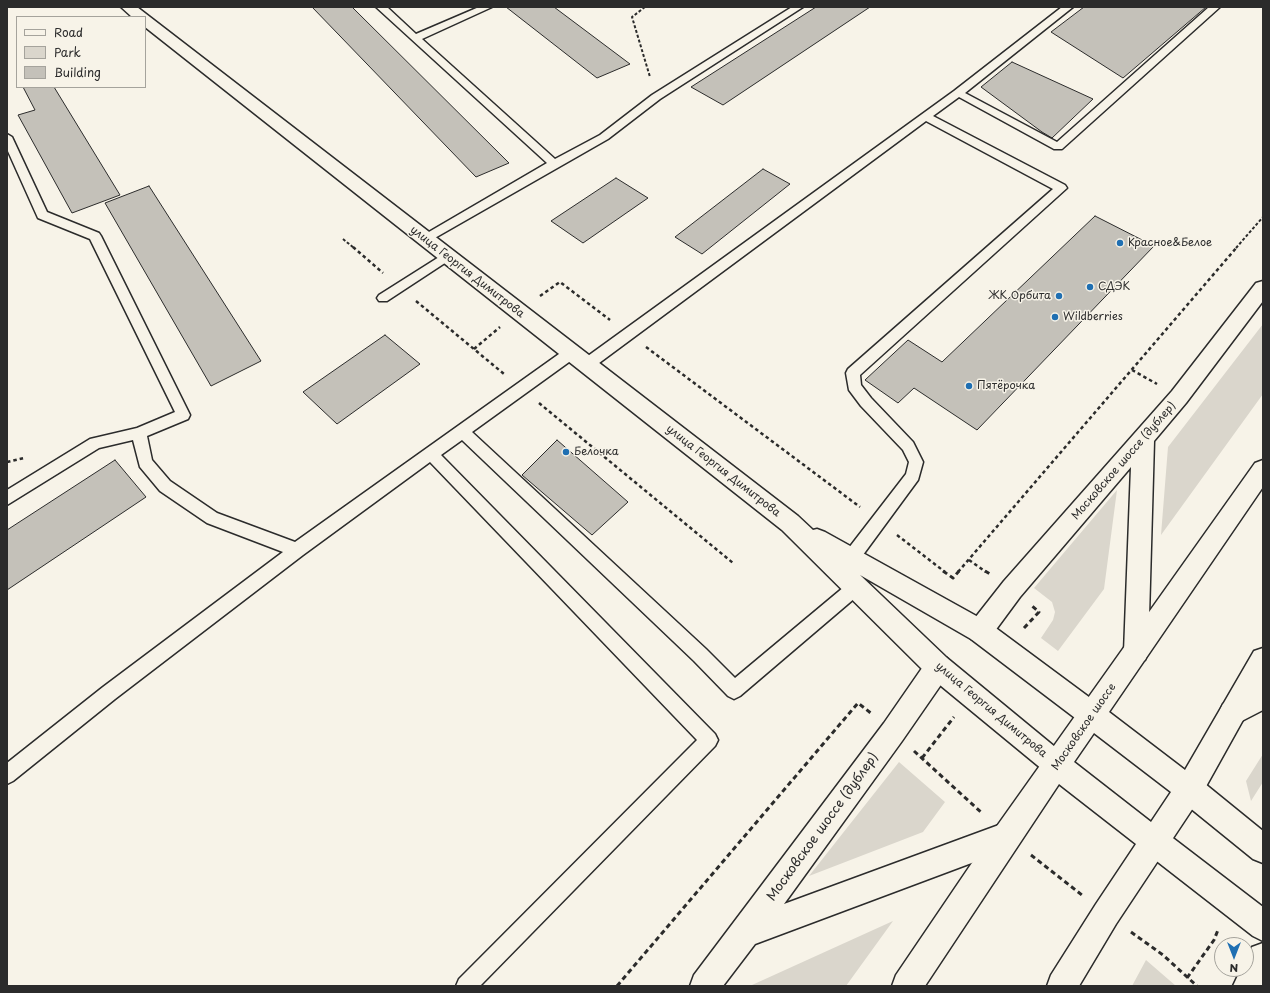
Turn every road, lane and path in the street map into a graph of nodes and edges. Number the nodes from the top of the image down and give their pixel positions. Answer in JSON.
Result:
{"nodes":[{"id":1,"x":128,"y":7,"type":"edge"},
{"id":2,"x":381,"y":7,"type":"edge"},
{"id":3,"x":487,"y":7,"type":"edge"},
{"id":4,"x":645,"y":7,"type":"edge"},
{"id":5,"x":798,"y":7,"type":"edge"},
{"id":6,"x":1068,"y":7,"type":"edge"},
{"id":7,"x":1215,"y":7,"type":"edge"},
{"id":8,"x":140,"y":16,"type":"edge"},
{"id":9,"x":146,"y":21,"type":"edge"},
{"id":10,"x":415,"y":38,"type":"junction"},
{"id":11,"x":958,"y":93,"type":"junction"},
{"id":12,"x":656,"y":97,"type":"junction"},
{"id":13,"x":926,"y":116,"type":"junction"},
{"id":14,"x":7,"y":137,"type":"edge"},
{"id":15,"x":554,"y":164,"type":"junction"},
{"id":16,"x":1263,"y":217,"type":"edge"},
{"id":17,"x":426,"y":239,"type":"junction"},
{"id":18,"x":447,"y":256,"type":"junction"},
{"id":19,"x":1263,"y":288,"type":"edge"},
{"id":20,"x":384,"y":298,"type":"dead end"},
{"id":21,"x":519,"y":312,"type":"junction"},
{"id":22,"x":628,"y":333,"type":"junction"},
{"id":23,"x":474,"y":349,"type":"dead end"},
{"id":24,"x":578,"y":359,"type":"junction"},
{"id":25,"x":1132,"y":370,"type":"junction"},
{"id":26,"x":1157,"y":384,"type":"dead end"},
{"id":27,"x":462,"y":431,"type":"junction"},
{"id":28,"x":139,"y":433,"type":"junction"},
{"id":29,"x":1143,"y":440,"type":"junction"},
{"id":30,"x":431,"y":454,"type":"junction"},
{"id":31,"x":1263,"y":469,"type":"edge"},
{"id":32,"x":7,"y":498,"type":"edge"},
{"id":33,"x":879,"y":522,"type":"junction"},
{"id":34,"x":790,"y":523,"type":"junction"},
{"id":35,"x":297,"y":550,"type":"junction"},
{"id":36,"x":851,"y":558,"type":"junction"},
{"id":37,"x":969,"y":560,"type":"junction"},
{"id":38,"x":992,"y":575,"type":"dead end"},
{"id":39,"x":856,"y":587,"type":"junction"},
{"id":40,"x":980,"y":631,"type":"junction"},
{"id":41,"x":1136,"y":652,"type":"junction"},
{"id":42,"x":1263,"y":660,"type":"edge"},
{"id":43,"x":938,"y":667,"type":"junction"},
{"id":44,"x":1263,"y":696,"type":"edge"},
{"id":45,"x":959,"y":711,"type":"dead end"},
{"id":46,"x":1232,"y":713,"type":"junction"},
{"id":47,"x":1092,"y":715,"type":"junction"},
{"id":48,"x":877,"y":719,"type":"dead end"},
{"id":49,"x":913,"y":750,"type":"dead end"},
{"id":50,"x":922,"y":758,"type":"junction"},
{"id":51,"x":1058,"y":765,"type":"junction"},
{"id":52,"x":7,"y":775,"type":"edge"},
{"id":53,"x":1189,"y":789,"type":"junction"},
{"id":54,"x":1007,"y":836,"type":"junction"},
{"id":55,"x":1155,"y":842,"type":"junction"},
{"id":56,"x":1263,"y":849,"type":"edge"},
{"id":57,"x":1106,"y":914,"type":"junction"},
{"id":58,"x":1222,"y":923,"type":"dead end"},
{"id":59,"x":1263,"y":926,"type":"edge"},
{"id":60,"x":746,"y":932,"type":"junction"},
{"id":61,"x":1263,"y":958,"type":"edge"},
{"id":62,"x":1187,"y":978,"type":"junction"},
{"id":63,"x":466,"y":986,"type":"edge"},
{"id":64,"x":617,"y":986,"type":"edge"},
{"id":65,"x":705,"y":986,"type":"edge"},
{"id":66,"x":907,"y":986,"type":"edge"},
{"id":67,"x":1062,"y":986,"type":"edge"},
{"id":68,"x":1197,"y":986,"type":"edge"},
{"id":69,"x":1248,"y":986,"type":"edge"}],
"edges":[{"from":1,"to":8,"type":"main road"},
{"from":2,"to":10,"type":"lane"},
{"from":3,"to":10,"type":"lane"},
{"from":4,"to":12,"type":"path"},
{"from":5,"to":12,"type":"lane"},
{"from":6,"to":11,"type":"lane"},
{"from":7,"to":11,"type":"lane"},
{"from":9,"to":17,"type":"main road","name":"улица Георгия Димитрова"},
{"from":10,"to":15,"type":"lane"},
{"from":11,"to":13,"type":"lane"},
{"from":12,"to":15,"type":"lane"},
{"from":13,"to":22,"type":"lane"},
{"from":13,"to":33,"type":"lane"},
{"from":14,"to":28,"type":"lane"},
{"from":15,"to":17,"type":"lane"},
{"from":16,"to":25,"type":"path"},
{"from":17,"to":18,"type":"main road","name":"улица Георгия Димитрова"},
{"from":18,"to":20,"type":"lane"},
{"from":18,"to":21,"type":"main road","name":"улица Георгия Димитрова"},
{"from":19,"to":29,"type":"main road","name":"Московское шоссе (дублер)"},
{"from":21,"to":22,"type":"path"},
{"from":21,"to":23,"type":"path"},
{"from":21,"to":24,"type":"main road","name":"улица Георгия Димитрова"},
{"from":22,"to":24,"type":"lane"},
{"from":22,"to":33,"type":"path"},
{"from":24,"to":27,"type":"lane"},
{"from":24,"to":34,"type":"main road","name":"улица Георгия Димитрова"},
{"from":25,"to":26,"type":"path"},
{"from":25,"to":37,"type":"path"},
{"from":27,"to":30,"type":"lane"},
{"from":27,"to":39,"type":"lane"},
{"from":28,"to":32,"type":"lane"},
{"from":28,"to":35,"type":"lane"},
{"from":29,"to":40,"type":"main road","name":"Московское шоссе (дублер)"},
{"from":29,"to":41,"type":"main road"},
{"from":30,"to":35,"type":"lane"},
{"from":30,"to":63,"type":"lane"},
{"from":31,"to":41,"type":"main road","name":"Московское шоссе"},
{"from":33,"to":36,"type":"lane"},
{"from":33,"to":37,"type":"path"},
{"from":34,"to":36,"type":"main road","name":"улица Георгия Димитрова"},
{"from":34,"to":39,"type":"main road","name":"улица Георгия Димитрова"},
{"from":35,"to":52,"type":"lane"},
{"from":36,"to":40,"type":"main road","name":"улица Георгия Димитрова"},
{"from":37,"to":38,"type":"path"},
{"from":39,"to":43,"type":"main road","name":"улица Георгия Димитрова"},
{"from":40,"to":47,"type":"main road","name":"улица Георгия Димитрова"},
{"from":41,"to":47,"type":"main road","name":"Московское шоссе"},
{"from":42,"to":46,"type":"main road"},
{"from":43,"to":51,"type":"main road","name":"улица Георгия Димитрова"},
{"from":43,"to":60,"type":"main road","name":"Московское шоссе (дублер)"},
{"from":44,"to":46,"type":"main road"},
{"from":45,"to":50,"type":"path"},
{"from":46,"to":53,"type":"main road"},
{"from":47,"to":51,"type":"main road","name":"Московское шоссе"},
{"from":47,"to":53,"type":"main road","name":"улица Георгия Димитрова"},
{"from":48,"to":64,"type":"path"},
{"from":49,"to":50,"type":"path"},
{"from":50,"to":54,"type":"path"},
{"from":51,"to":54,"type":"main road","name":"Московское шоссе"},
{"from":51,"to":55,"type":"main road","name":"улица Георгия Димитрова"},
{"from":53,"to":55,"type":"main road"},
{"from":53,"to":56,"type":"main road","name":"улица Георгия Димитрова"},
{"from":54,"to":57,"type":"path"},
{"from":54,"to":60,"type":"main road"},
{"from":54,"to":66,"type":"main road","name":"Московское шоссе"},
{"from":55,"to":57,"type":"main road"},
{"from":55,"to":59,"type":"main road","name":"улица Георгия Димитрова"},
{"from":57,"to":62,"type":"path"},
{"from":57,"to":67,"type":"main road"},
{"from":58,"to":62,"type":"path"},
{"from":60,"to":65,"type":"main road","name":"Московское шоссе (дублер)"},
{"from":61,"to":69,"type":"main road"},
{"from":62,"to":68,"type":"path"}]}
